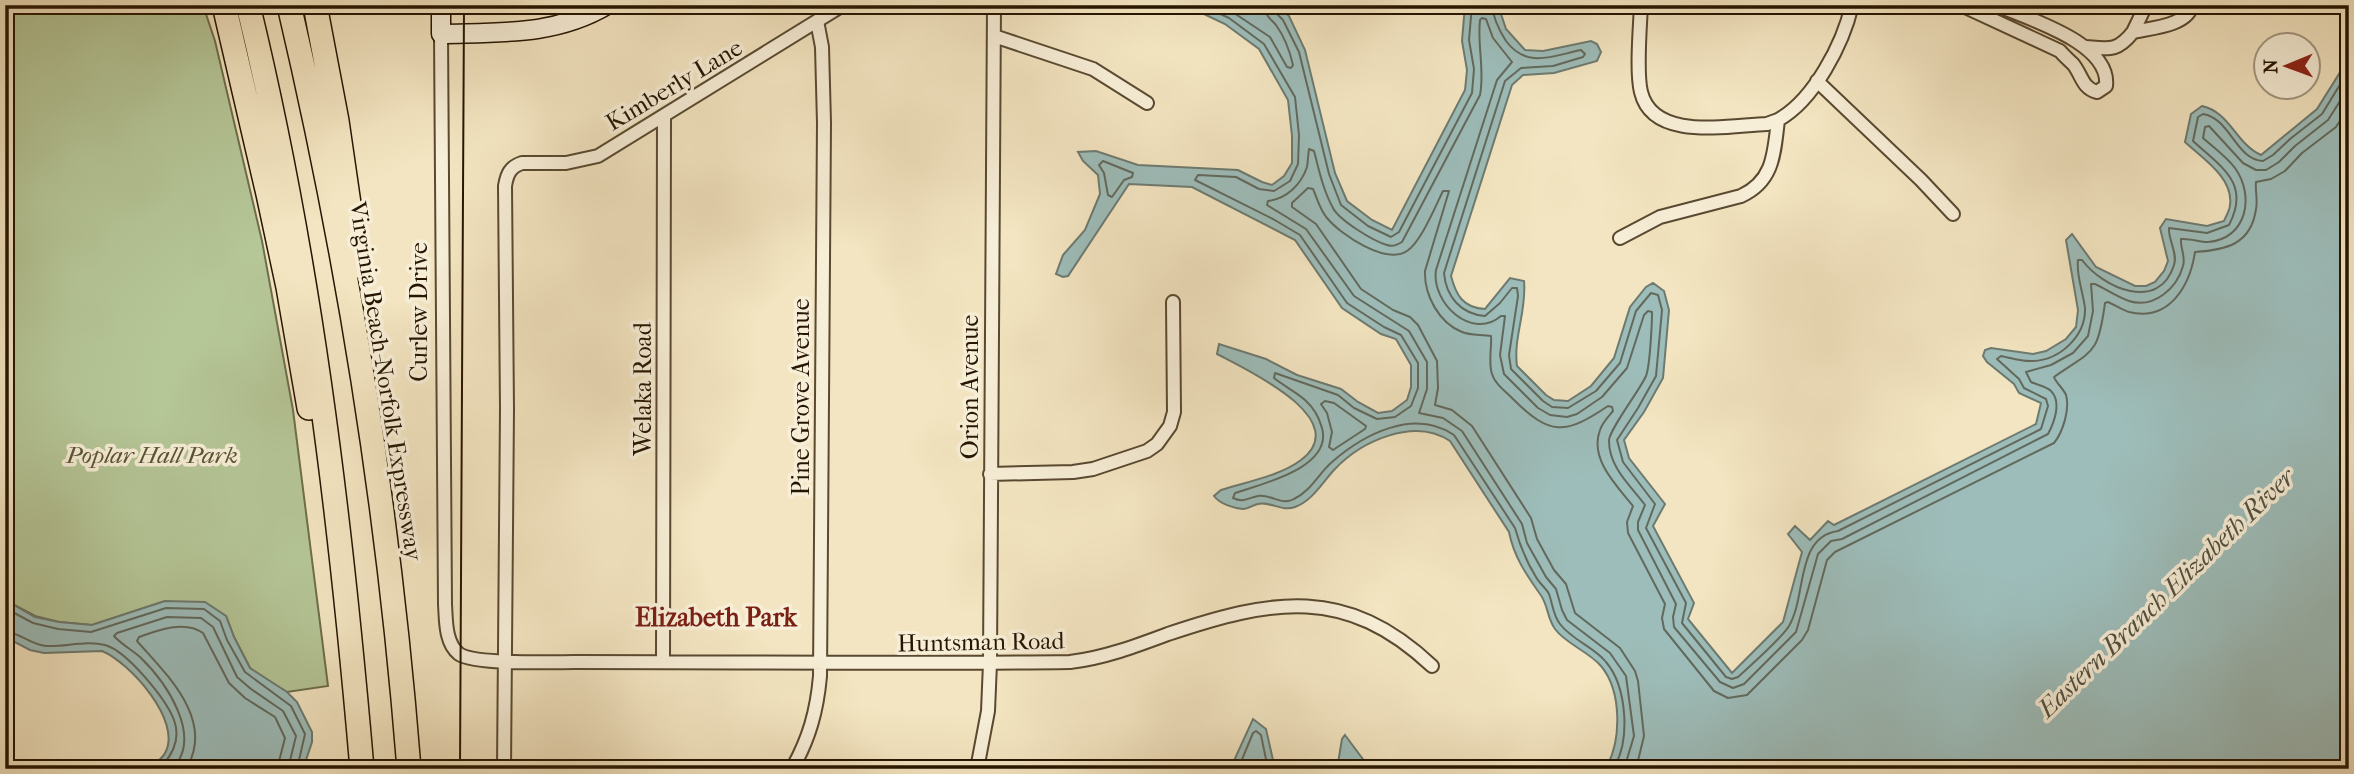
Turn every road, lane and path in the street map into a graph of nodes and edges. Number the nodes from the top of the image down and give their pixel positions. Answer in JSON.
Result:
{"nodes":[{"id":1,"x":224,"y":5,"type":"edge"},
{"id":2,"x":248,"y":5,"type":"edge"},
{"id":3,"x":289,"y":5,"type":"edge"},
{"id":4,"x":315,"y":5,"type":"edge"},
{"id":5,"x":441,"y":5,"type":"edge"},
{"id":6,"x":607,"y":5,"type":"edge"},
{"id":7,"x":843,"y":5,"type":"edge"},
{"id":8,"x":994,"y":5,"type":"edge"},
{"id":9,"x":1640,"y":5,"type":"edge"},
{"id":10,"x":1852,"y":5,"type":"edge"},
{"id":11,"x":1961,"y":5,"type":"edge"},
{"id":12,"x":1997,"y":5,"type":"edge"},
{"id":13,"x":2146,"y":5,"type":"edge"},
{"id":14,"x":2192,"y":5,"type":"edge"},
{"id":15,"x":817,"y":21,"type":"junction"},
{"id":16,"x":2133,"y":32,"type":"junction"},
{"id":17,"x":441,"y":34,"type":"junction"},
{"id":18,"x":994,"y":36,"type":"junction"},
{"id":19,"x":2085,"y":47,"type":"junction"},
{"id":20,"x":1817,"y":81,"type":"junction"},
{"id":21,"x":1147,"y":103,"type":"dead end"},
{"id":22,"x":664,"y":116,"type":"junction"},
{"id":23,"x":1778,"y":120,"type":"junction"},
{"id":24,"x":1953,"y":214,"type":"dead end"},
{"id":25,"x":1620,"y":238,"type":"dead end"},
{"id":26,"x":1173,"y":302,"type":"dead end"},
{"id":27,"x":367,"y":409,"type":"junction"},
{"id":28,"x":990,"y":474,"type":"junction"},
{"id":29,"x":347,"y":625,"type":"junction"},
{"id":30,"x":505,"y":661,"type":"junction"},
{"id":31,"x":663,"y":662,"type":"junction"},
{"id":32,"x":820,"y":662,"type":"junction"},
{"id":33,"x":989,"y":663,"type":"junction"},
{"id":34,"x":1433,"y":666,"type":"dead end"},
{"id":35,"x":362,"y":769,"type":"edge"},
{"id":36,"x":409,"y":769,"type":"edge"},
{"id":37,"x":504,"y":769,"type":"edge"},
{"id":38,"x":792,"y":769,"type":"edge"},
{"id":39,"x":977,"y":769,"type":"edge"}],
"edges":[{"from":1,"to":29,"type":"highway"},
{"from":2,"to":29,"type":"highway"},
{"from":3,"to":27,"type":"highway","name":"Virginia Beach-Norfolk Expressway"},
{"from":4,"to":27,"type":"highway"},
{"from":5,"to":17,"type":"street","name":"Curlew Drive"},
{"from":6,"to":17,"type":"street"},
{"from":7,"to":15,"type":"street","name":"Kimberly Lane"},
{"from":8,"to":18,"type":"street","name":"Orion Avenue"},
{"from":9,"to":23,"type":"street"},
{"from":10,"to":20,"type":"street"},
{"from":11,"to":19,"type":"street"},
{"from":12,"to":19,"type":"street"},
{"from":13,"to":16,"type":"street"},
{"from":14,"to":16,"type":"street"},
{"from":15,"to":22,"type":"street","name":"Kimberly Lane"},
{"from":15,"to":32,"type":"street","name":"Pine Grove Avenue"},
{"from":16,"to":19,"type":"street"},
{"from":17,"to":30,"type":"street","name":"Curlew Drive"},
{"from":18,"to":21,"type":"street"},
{"from":18,"to":28,"type":"street","name":"Orion Avenue"},
{"from":20,"to":23,"type":"street"},
{"from":20,"to":24,"type":"street"},
{"from":22,"to":30,"type":"street","name":"Kimberly Lane"},
{"from":22,"to":31,"type":"street","name":"Welaka Road"},
{"from":23,"to":25,"type":"street"},
{"from":26,"to":28,"type":"street"},
{"from":27,"to":36,"type":"highway","name":"Virginia Beach-Norfolk Expressway"},
{"from":28,"to":33,"type":"street","name":"Orion Avenue"},
{"from":29,"to":35,"type":"highway"},
{"from":30,"to":31,"type":"street","name":"Huntsman Road"},
{"from":30,"to":37,"type":"street"},
{"from":31,"to":32,"type":"street","name":"Huntsman Road"},
{"from":32,"to":33,"type":"street","name":"Huntsman Road"},
{"from":32,"to":38,"type":"street","name":"Pine Grove Avenue"},
{"from":33,"to":34,"type":"street","name":"Huntsman Road"},
{"from":33,"to":39,"type":"street","name":"Orion Avenue"}]}
